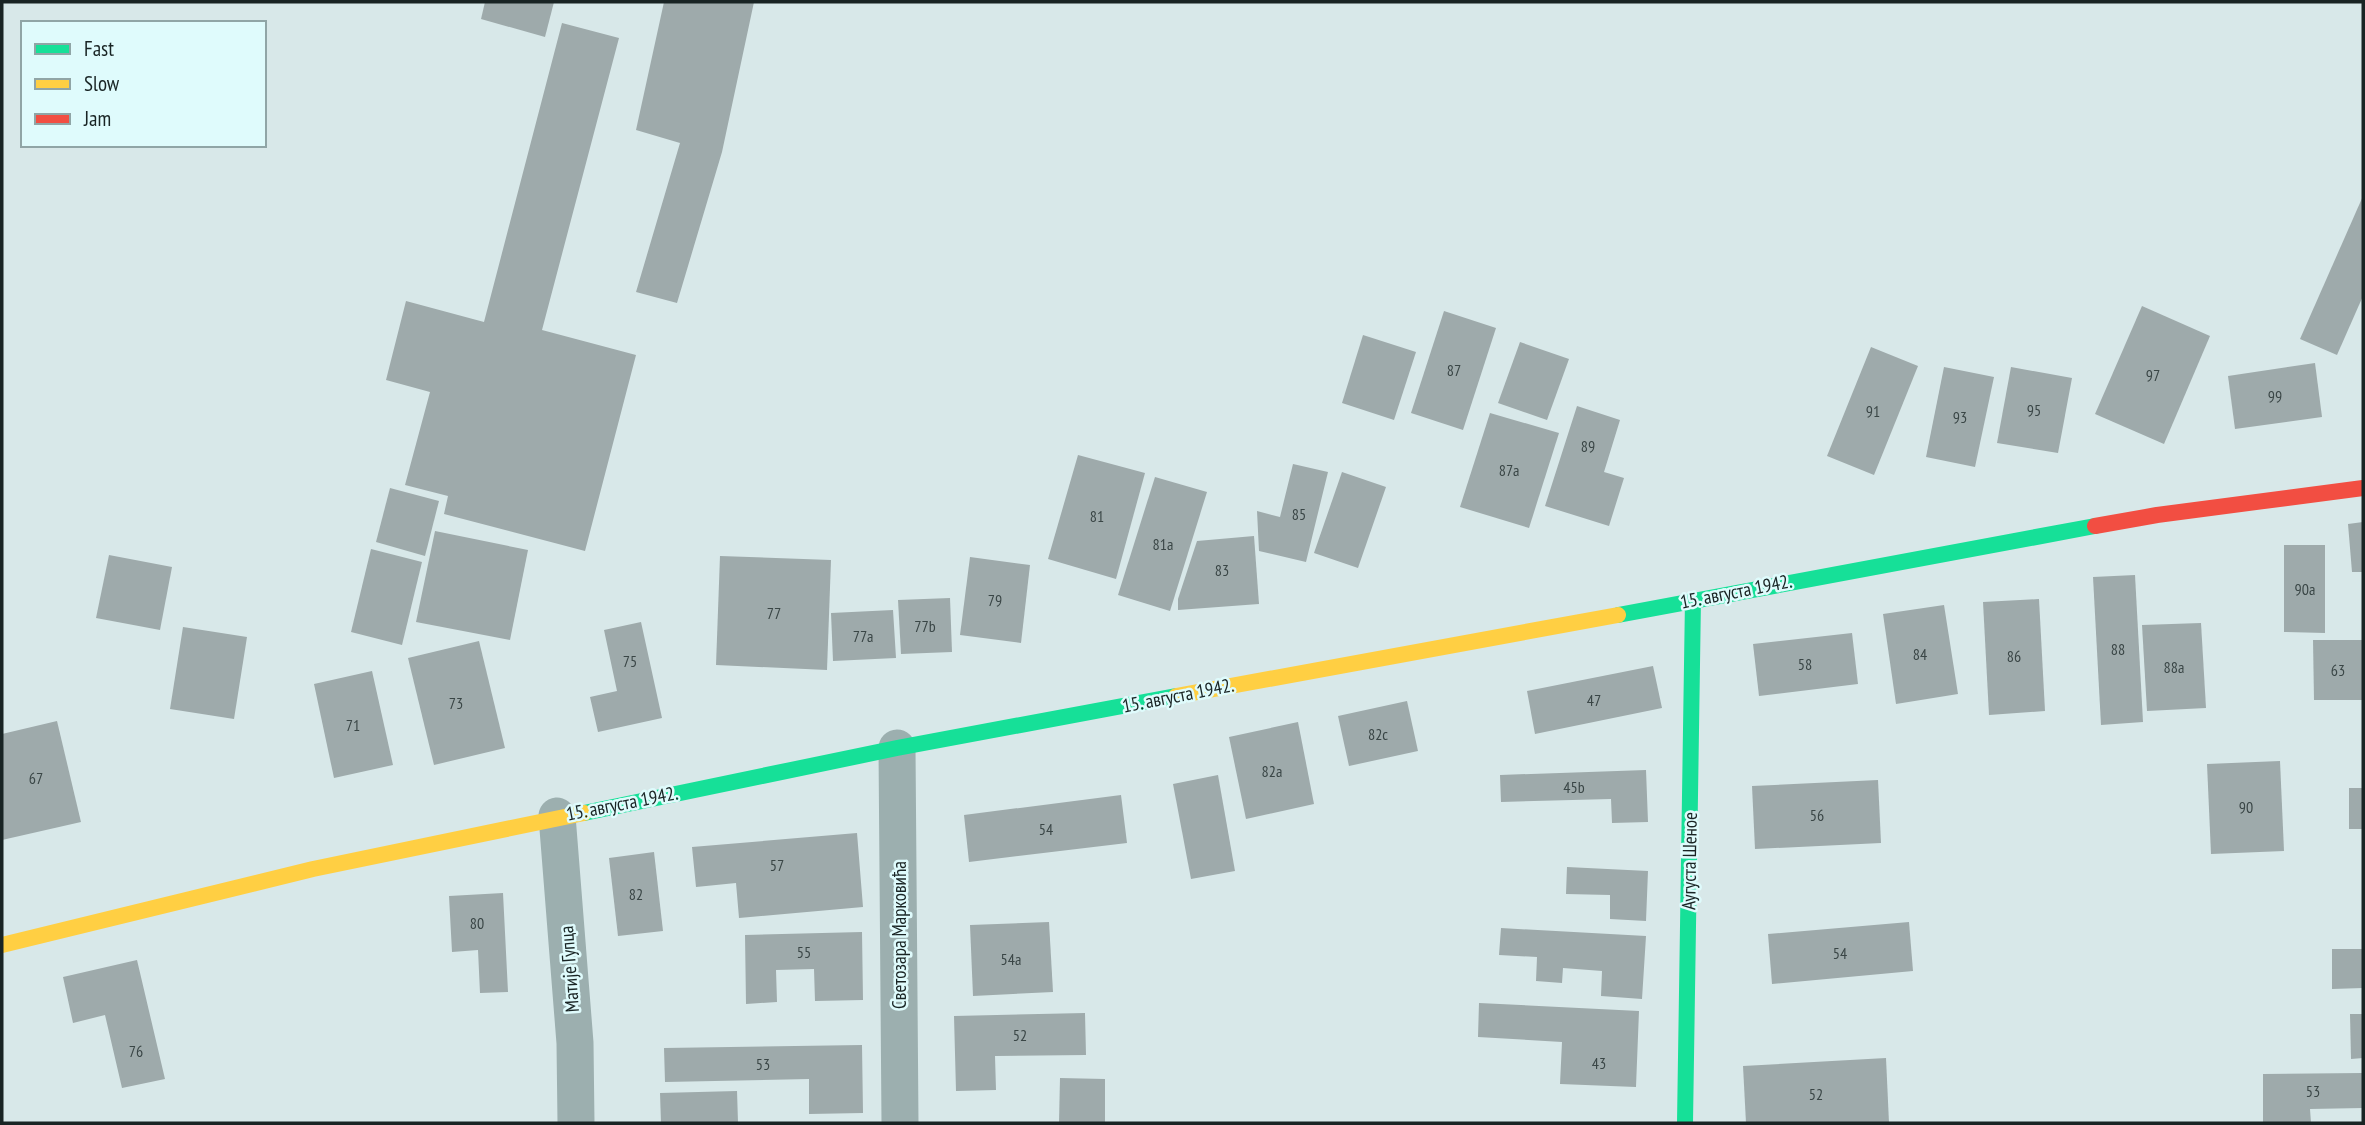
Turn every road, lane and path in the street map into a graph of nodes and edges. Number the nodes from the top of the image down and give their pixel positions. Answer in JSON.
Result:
{"nodes":[{"id":1,"x":2363,"y":488,"type":"edge"},
{"id":2,"x":1693,"y":599,"type":"junction"},
{"id":3,"x":897,"y":748,"type":"junction"},
{"id":4,"x":557,"y":816,"type":"junction"},
{"id":5,"x":2,"y":945,"type":"edge"},
{"id":6,"x":576,"y":1123,"type":"edge"},
{"id":7,"x":900,"y":1123,"type":"edge"},
{"id":8,"x":1685,"y":1123,"type":"edge"}],
"edges":[{"from":1,"to":2,"type":"street","name":"15. августа 1942."},
{"from":2,"to":3,"type":"street","name":"15. августа 1942."},
{"from":2,"to":8,"type":"street","name":"Аугуста Шеное"},
{"from":3,"to":4,"type":"street","name":"15. августа 1942."},
{"from":3,"to":7,"type":"street","name":"Светозара Марковића"},
{"from":4,"to":5,"type":"street","name":"15. августа 1942."},
{"from":4,"to":6,"type":"street","name":"Матије Гупца"}]}
